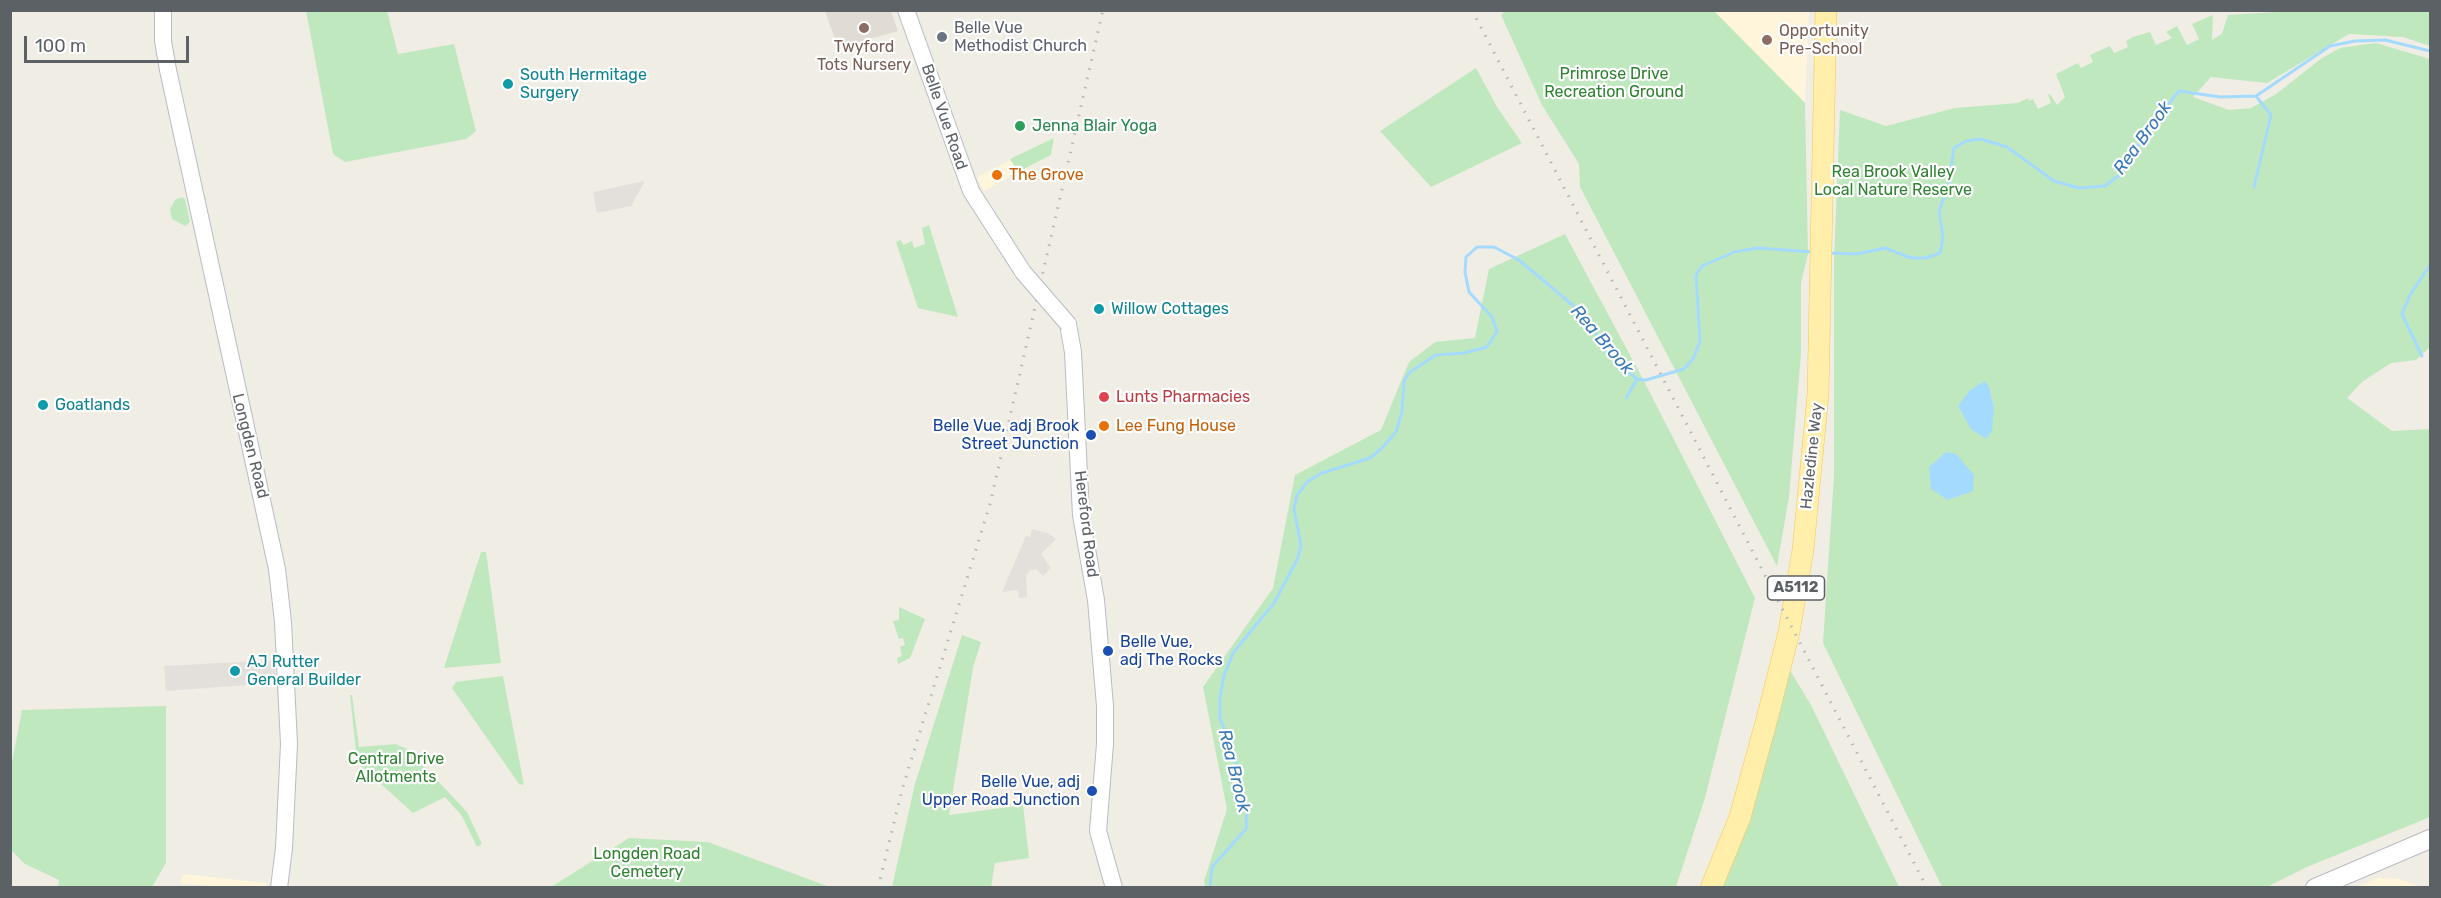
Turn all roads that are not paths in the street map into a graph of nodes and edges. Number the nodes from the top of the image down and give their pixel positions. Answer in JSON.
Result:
{"nodes":[{"id":1,"x":163,"y":10,"type":"edge"},
{"id":2,"x":906,"y":10,"type":"edge"},
{"id":3,"x":1826,"y":10,"type":"edge"},
{"id":4,"x":970,"y":191,"type":"joint"},
{"id":5,"x":2430,"y":839,"type":"edge"},
{"id":6,"x":279,"y":888,"type":"edge"},
{"id":7,"x":1114,"y":888,"type":"edge"},
{"id":8,"x":1711,"y":888,"type":"edge"},
{"id":9,"x":2314,"y":888,"type":"edge"}],
"edges":[{"from":1,"to":6,"type":"street","name":"Longden Road"},
{"from":2,"to":4,"type":"street","name":"Belle Vue Road"},
{"from":3,"to":8,"type":"main road","name":"Hazledine Way","number":"A5112"},
{"from":4,"to":7,"type":"street","name":"Hereford Road","bridge":true},
{"from":5,"to":9,"type":"main road"}]}
